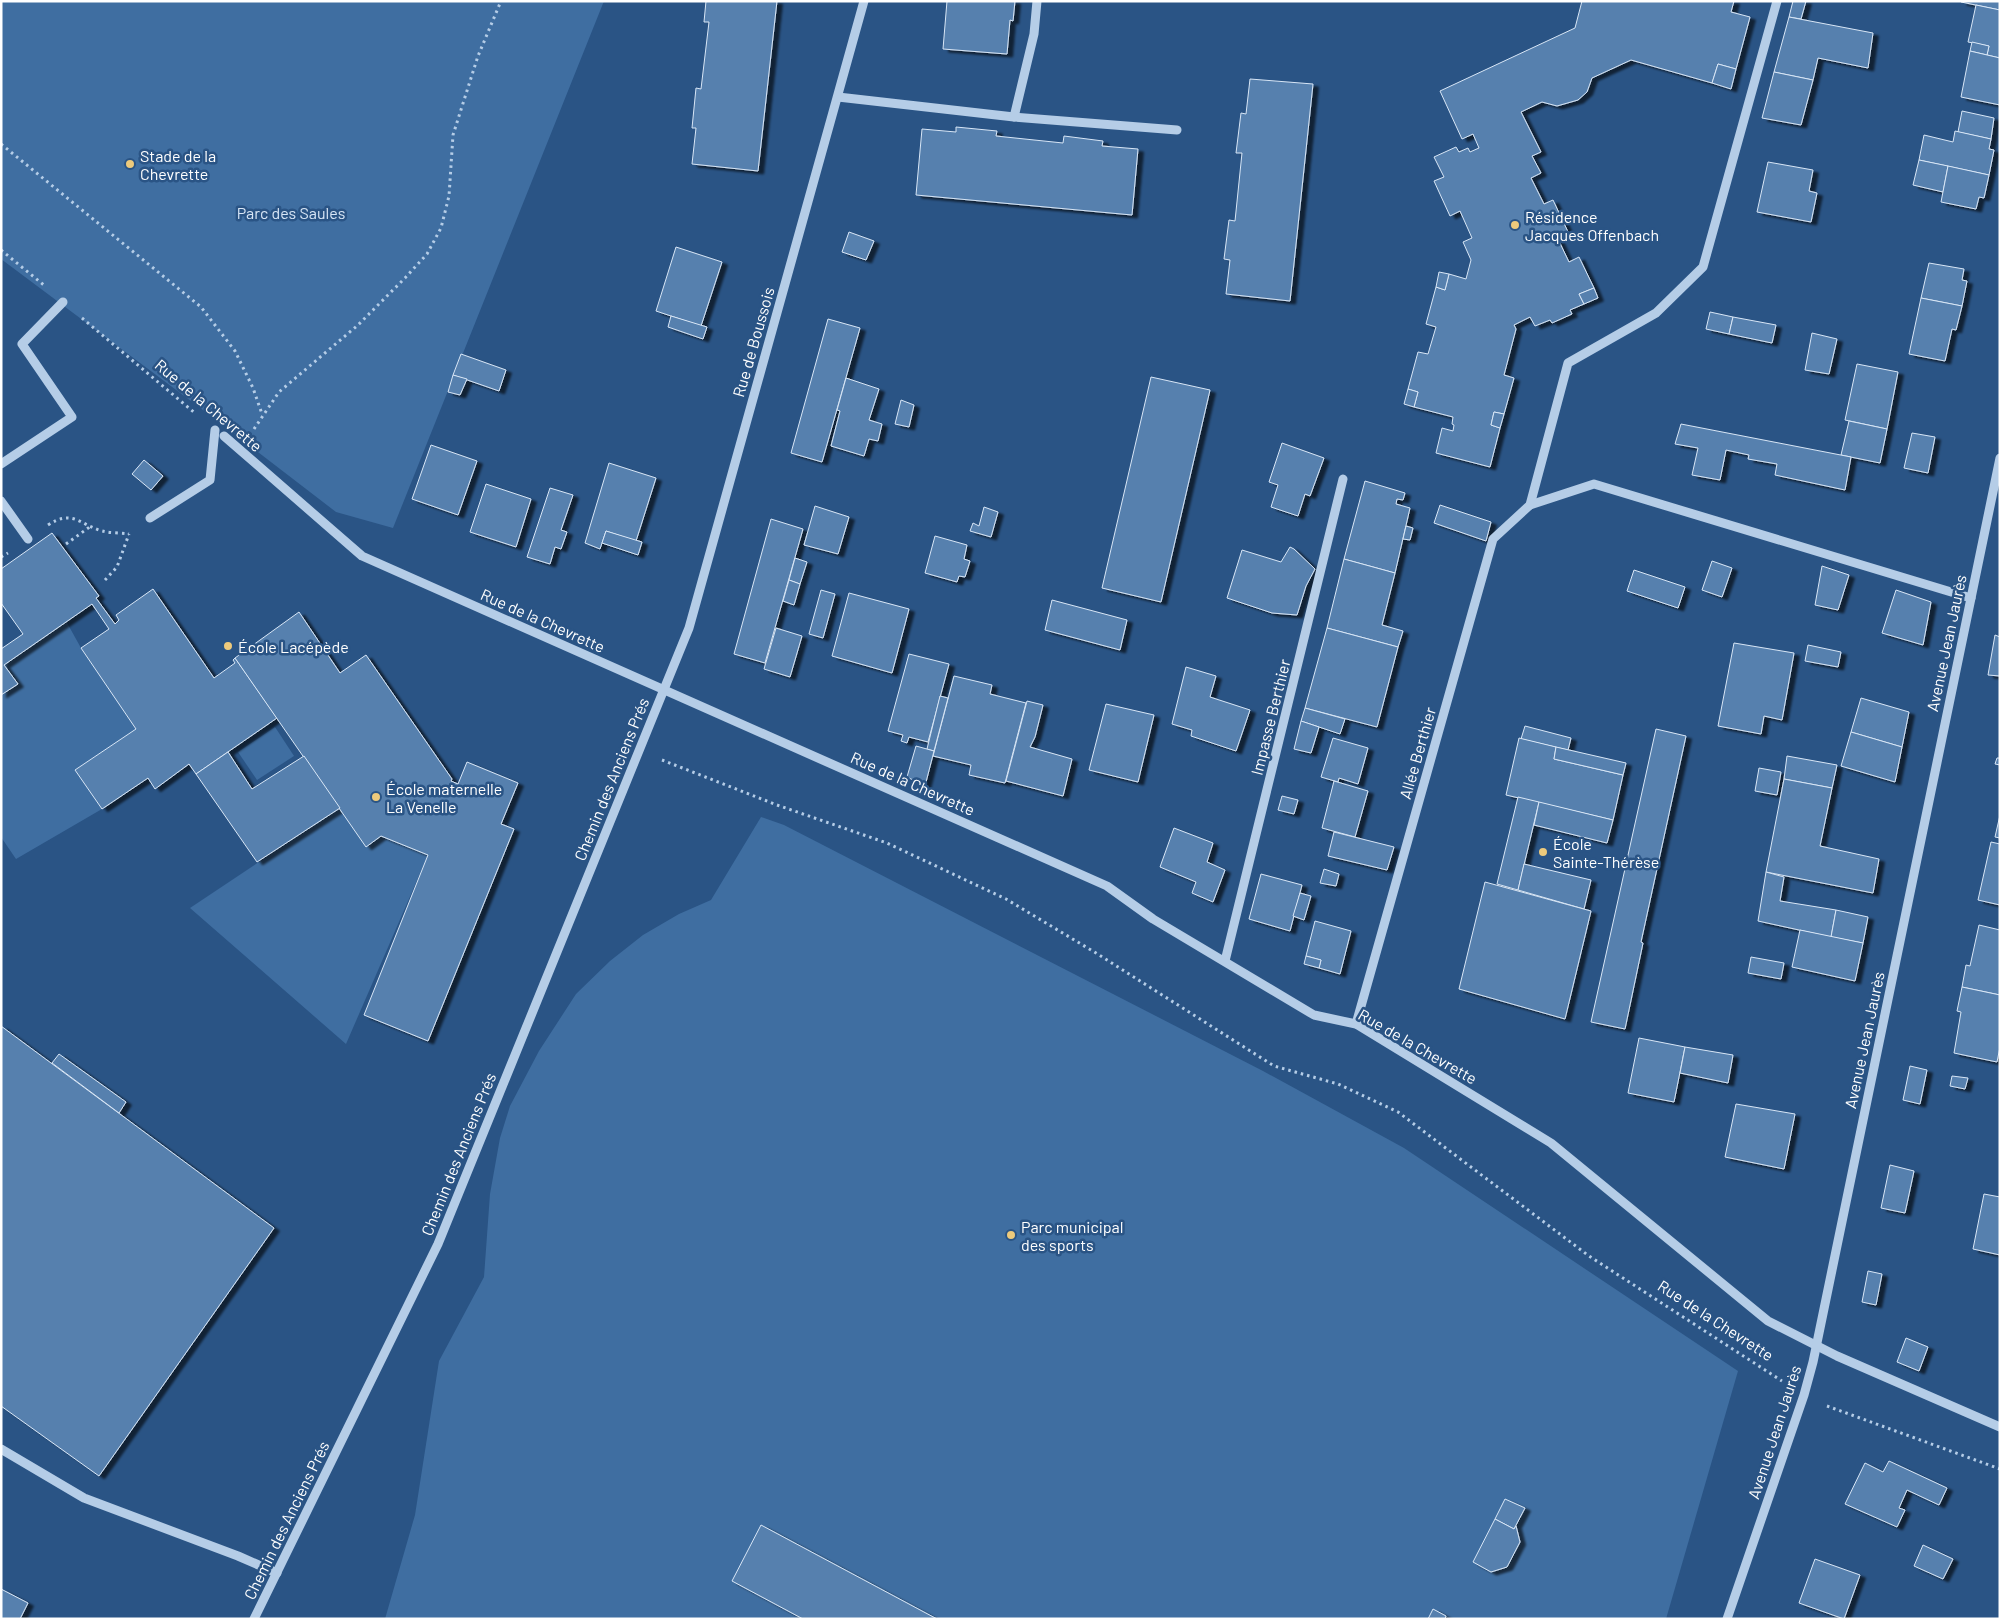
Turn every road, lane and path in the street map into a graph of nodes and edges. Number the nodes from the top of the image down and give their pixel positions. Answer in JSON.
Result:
{"nodes":[{"id":1,"x":501,"y":1,"type":"edge"},
{"id":2,"x":864,"y":1,"type":"edge"},
{"id":3,"x":1037,"y":1,"type":"edge"},
{"id":4,"x":1776,"y":1,"type":"edge"},
{"id":5,"x":838,"y":97,"type":"junction"},
{"id":6,"x":1014,"y":117,"type":"junction"},
{"id":7,"x":1177,"y":130,"type":"dead end"},
{"id":8,"x":1,"y":144,"type":"edge"},
{"id":9,"x":1,"y":250,"type":"edge"},
{"id":10,"x":63,"y":302,"type":"junction"},
{"id":11,"x":262,"y":415,"type":"junction"},
{"id":12,"x":216,"y":430,"type":"joint"},
{"id":13,"x":224,"y":436,"type":"dead end"},
{"id":14,"x":241,"y":451,"type":"junction"},
{"id":15,"x":2000,"y":458,"type":"edge"},
{"id":16,"x":1,"y":464,"type":"edge"},
{"id":17,"x":1343,"y":479,"type":"dead end"},
{"id":18,"x":1,"y":501,"type":"edge"},
{"id":19,"x":1530,"y":505,"type":"junction"},
{"id":20,"x":150,"y":518,"type":"joint"},
{"id":21,"x":92,"y":526,"type":"junction"},
{"id":22,"x":129,"y":534,"type":"junction"},
{"id":23,"x":28,"y":539,"type":"junction"},
{"id":24,"x":66,"y":544,"type":"dead end"},
{"id":25,"x":1,"y":557,"type":"edge"},
{"id":26,"x":105,"y":580,"type":"dead end"},
{"id":27,"x":1971,"y":598,"type":"junction"},
{"id":28,"x":664,"y":689,"type":"junction"},
{"id":29,"x":638,"y":752,"type":"junction"},
{"id":30,"x":1225,"y":962,"type":"junction"},
{"id":31,"x":1356,"y":1024,"type":"junction"},
{"id":32,"x":1816,"y":1346,"type":"junction"},
{"id":33,"x":1804,"y":1395,"type":"junction"},
{"id":34,"x":2000,"y":1427,"type":"edge"},
{"id":35,"x":1,"y":1450,"type":"edge"},
{"id":36,"x":2000,"y":1469,"type":"edge"},
{"id":37,"x":277,"y":1573,"type":"junction"},
{"id":38,"x":254,"y":1619,"type":"edge"},
{"id":39,"x":1727,"y":1619,"type":"edge"}],
"edges":[{"from":1,"to":11,"type":"path"},
{"from":2,"to":5,"type":"street","name":"Rue de Boussois"},
{"from":3,"to":6,"type":"street"},
{"from":4,"to":19,"type":"street"},
{"from":5,"to":6,"type":"street"},
{"from":5,"to":28,"type":"street","name":"Rue de Boussois"},
{"from":6,"to":7,"type":"street"},
{"from":8,"to":11,"type":"path"},
{"from":9,"to":10,"type":"path","name":"Rue de la Chevrette"},
{"from":10,"to":12,"type":"path","name":"Rue de la Chevrette"},
{"from":10,"to":16,"type":"street"},
{"from":11,"to":14,"type":"path"},
{"from":12,"to":20,"type":"street"},
{"from":13,"to":14,"type":"street","name":"Rue de la Chevrette"},
{"from":14,"to":28,"type":"street","name":"Rue de la Chevrette"},
{"from":15,"to":27,"type":"street","name":"Avenue Jean Jaurès"},
{"from":17,"to":30,"type":"street","name":"Impasse Berthier"},
{"from":18,"to":23,"type":"street"},
{"from":19,"to":27,"type":"street"},
{"from":19,"to":31,"type":"street","name":"Allée Berthier"},
{"from":20,"to":22,"type":"path"},
{"from":21,"to":22,"type":"path"},
{"from":21,"to":23,"type":"path"},
{"from":21,"to":24,"type":"path"},
{"from":22,"to":26,"type":"path"},
{"from":23,"to":25,"type":"path"},
{"from":27,"to":32,"type":"street","name":"Avenue Jean Jaurès"},
{"from":28,"to":29,"type":"street","name":"Chemin des Anciens Prés"},
{"from":28,"to":30,"type":"street","name":"Rue de la Chevrette"},
{"from":29,"to":33,"type":"path","name":"Rue de la Chevrette"},
{"from":29,"to":37,"type":"street","name":"Chemin des Anciens Prés"},
{"from":30,"to":31,"type":"street","name":"Rue de la Chevrette"},
{"from":31,"to":32,"type":"street","name":"Rue de la Chevrette"},
{"from":32,"to":33,"type":"street","name":"Avenue Jean Jaurès"},
{"from":32,"to":34,"type":"street","name":"Rue de la Chevrette"},
{"from":33,"to":36,"type":"path","name":"Rue de la Chevrette"},
{"from":33,"to":39,"type":"street","name":"Avenue Jean Jaurès"},
{"from":35,"to":37,"type":"street"},
{"from":37,"to":38,"type":"street","name":"Chemin des Anciens Prés"}]}
